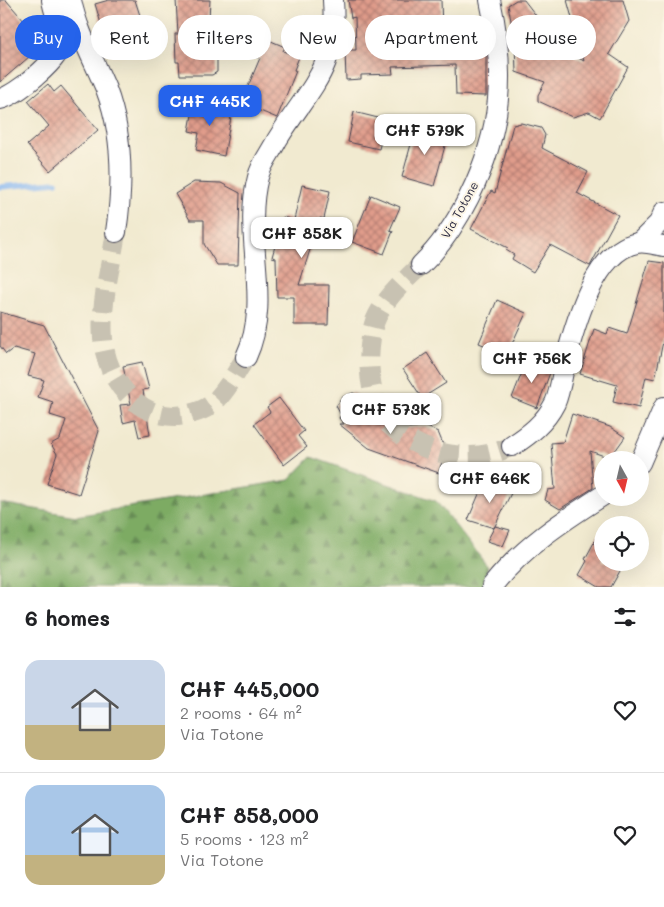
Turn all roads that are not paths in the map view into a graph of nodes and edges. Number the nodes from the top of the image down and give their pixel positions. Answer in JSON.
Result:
{"nodes":[{"id":1,"x":52,"y":0,"type":"edge"},
{"id":2,"x":71,"y":0,"type":"edge"},
{"id":3,"x":333,"y":0,"type":"edge"},
{"id":4,"x":490,"y":0,"type":"edge"},
{"id":5,"x":0,"y":99,"type":"edge"},
{"id":6,"x":664,"y":212,"type":"edge"},
{"id":7,"x":116,"y":232,"type":"tunnel mouth"},
{"id":8,"x":640,"y":242,"type":"junction"},
{"id":9,"x":664,"y":246,"type":"edge"},
{"id":10,"x":421,"y":265,"type":"tunnel mouth"},
{"id":11,"x":246,"y":356,"type":"tunnel mouth"},
{"id":12,"x":664,"y":407,"type":"edge"},
{"id":13,"x":512,"y":446,"type":"tunnel mouth"},
{"id":14,"x":645,"y":451,"type":"edge"},
{"id":15,"x":594,"y":501,"type":"edge"},
{"id":16,"x":492,"y":586,"type":"dead end"}],
"edges":[{"from":1,"to":5,"type":"street"},
{"from":2,"to":7,"type":"street"},
{"from":3,"to":11,"type":"street"},
{"from":4,"to":10,"type":"street","name":"Via Totone"},
{"from":6,"to":8,"type":"street"},
{"from":8,"to":9,"type":"street"},
{"from":8,"to":13,"type":"street"},
{"from":12,"to":14,"type":"street"},
{"from":15,"to":16,"type":"street"}]}
